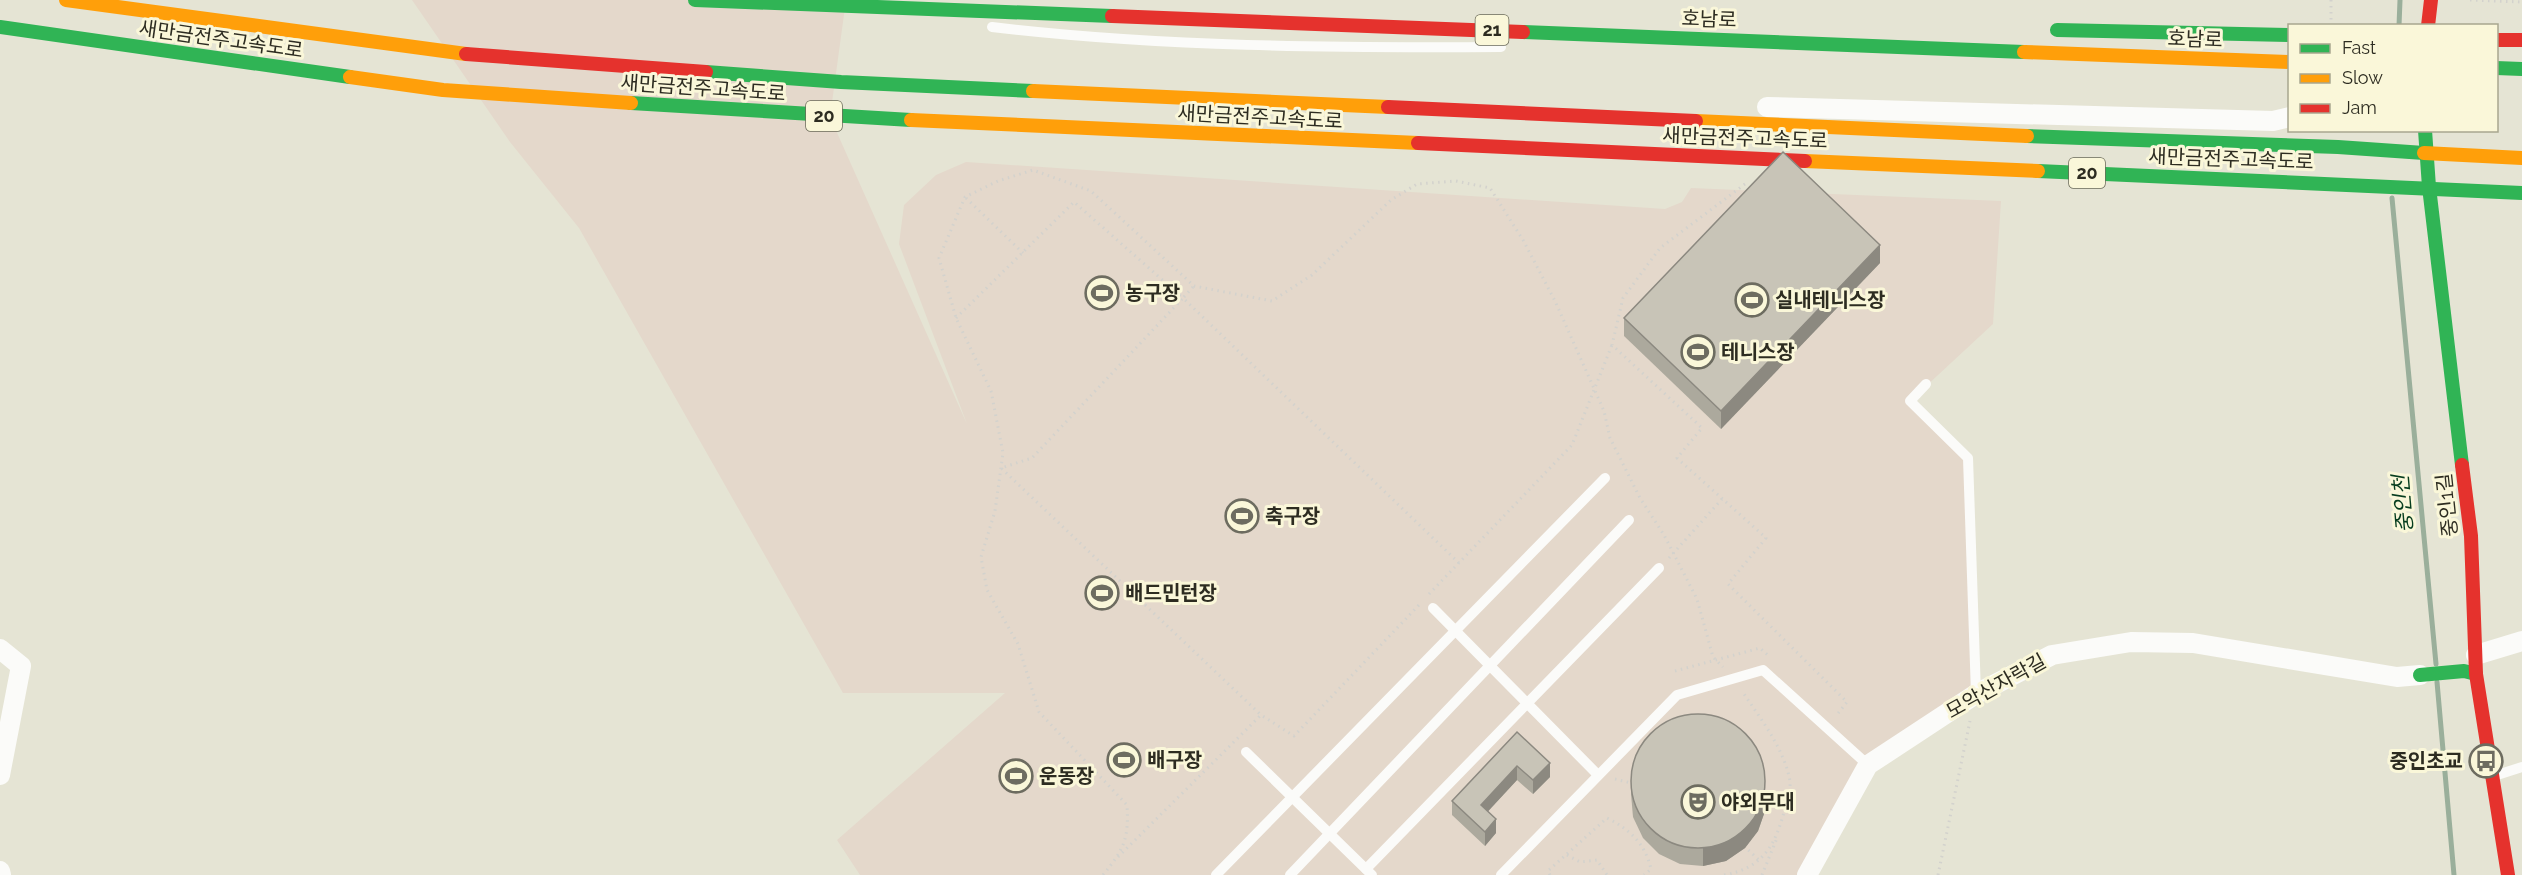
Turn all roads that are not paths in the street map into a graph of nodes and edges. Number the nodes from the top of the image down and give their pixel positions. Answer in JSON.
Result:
{"nodes":[{"id":1,"x":66,"y":0,"type":"edge"},
{"id":2,"x":695,"y":0,"type":"edge"},
{"id":3,"x":2431,"y":0,"type":"edge"},
{"id":4,"x":799,"y":4,"type":"junction"},
{"id":5,"x":939,"y":21,"type":"dead end"},
{"id":6,"x":2428,"y":24,"type":"edge"},
{"id":7,"x":986,"y":26,"type":"dead end"},
{"id":8,"x":0,"y":27,"type":"edge"},
{"id":9,"x":2040,"y":30,"type":"dead end"},
{"id":10,"x":2288,"y":35,"type":"edge"},
{"id":11,"x":2498,"y":40,"type":"edge"},
{"id":12,"x":2522,"y":40,"type":"edge"},
{"id":13,"x":1867,"y":45,"type":"junction"},
{"id":14,"x":1511,"y":47,"type":"dead end"},
{"id":15,"x":1594,"y":47,"type":"dead end"},
{"id":16,"x":2288,"y":62,"type":"edge"},
{"id":17,"x":2498,"y":68,"type":"edge"},
{"id":18,"x":2522,"y":69,"type":"edge"},
{"id":19,"x":1767,"y":107,"type":"dead end"},
{"id":20,"x":2288,"y":117,"type":"edge"},
{"id":21,"x":2425,"y":132,"type":"edge"},
{"id":22,"x":2522,"y":158,"type":"edge"},
{"id":23,"x":2522,"y":193,"type":"edge"},
{"id":24,"x":1926,"y":384,"type":"dead end"},
{"id":25,"x":1605,"y":478,"type":"dead end"},
{"id":26,"x":1629,"y":520,"type":"dead end"},
{"id":27,"x":1659,"y":568,"type":"road end"},
{"id":28,"x":1433,"y":608,"type":"dead end"},
{"id":29,"x":1455,"y":630,"type":"junction"},
{"id":30,"x":2522,"y":641,"type":"edge"},
{"id":31,"x":0,"y":649,"type":"edge"},
{"id":32,"x":1490,"y":666,"type":"junction"},
{"id":33,"x":2472,"y":667,"type":"junction"},
{"id":34,"x":2420,"y":675,"type":"joint"},
{"id":35,"x":1976,"y":694,"type":"junction"},
{"id":36,"x":1527,"y":703,"type":"junction"},
{"id":37,"x":1246,"y":753,"type":"dead end"},
{"id":38,"x":1868,"y":765,"type":"junction"},
{"id":39,"x":2522,"y":767,"type":"edge"},
{"id":40,"x":0,"y":776,"type":"edge"},
{"id":41,"x":1599,"y":776,"type":"junction"},
{"id":42,"x":2494,"y":776,"type":"junction"},
{"id":43,"x":1292,"y":797,"type":"junction"},
{"id":44,"x":1330,"y":834,"type":"junction"},
{"id":45,"x":1369,"y":872,"type":"edge"},
{"id":46,"x":1216,"y":875,"type":"edge"},
{"id":47,"x":1290,"y":875,"type":"edge"},
{"id":48,"x":1501,"y":875,"type":"edge"},
{"id":49,"x":1807,"y":875,"type":"edge"},
{"id":50,"x":2508,"y":875,"type":"edge"}],
"edges":[{"from":1,"to":22,"type":"main road","name":"새만금전주고속도로","number":"20"},
{"from":2,"to":4,"type":"main road","name":"호남로","number":"21"},
{"from":3,"to":6,"type":"main road"},
{"from":4,"to":5,"type":"lane"},
{"from":4,"to":13,"type":"main road","name":"호남로","number":"21"},
{"from":7,"to":14,"type":"lane"},
{"from":8,"to":23,"type":"main road","name":"새만금전주고속도로","number":"20"},
{"from":9,"to":10,"type":"main road","name":"호남로"},
{"from":11,"to":12,"type":"main road"},
{"from":13,"to":15,"type":"lane"},
{"from":13,"to":16,"type":"main road","name":"호남로","number":"21"},
{"from":17,"to":18,"type":"main road"},
{"from":19,"to":20,"type":"street"},
{"from":21,"to":33,"type":"main road","name":"중인1길"},
{"from":24,"to":35,"type":"lane"},
{"from":25,"to":29,"type":"lane"},
{"from":26,"to":32,"type":"lane"},
{"from":27,"to":36,"type":"lane"},
{"from":28,"to":29,"type":"lane"},
{"from":29,"to":32,"type":"lane"},
{"from":29,"to":43,"type":"lane"},
{"from":30,"to":33,"type":"street"},
{"from":31,"to":40,"type":"street"},
{"from":32,"to":36,"type":"lane"},
{"from":32,"to":44,"type":"lane"},
{"from":33,"to":34,"type":"main road","name":"모악산자락길"},
{"from":33,"to":42,"type":"main road","name":"중인1길"},
{"from":34,"to":35,"type":"street","name":"모악산자락길"},
{"from":35,"to":38,"type":"street","name":"모악산자락길"},
{"from":36,"to":41,"type":"lane"},
{"from":36,"to":45,"type":"lane"},
{"from":37,"to":43,"type":"lane"},
{"from":38,"to":41,"type":"lane"},
{"from":38,"to":49,"type":"street","name":"모악산자락길"},
{"from":39,"to":42,"type":"lane"},
{"from":41,"to":48,"type":"lane"},
{"from":42,"to":50,"type":"main road","name":"중인1길"},
{"from":43,"to":44,"type":"lane"},
{"from":43,"to":46,"type":"lane"},
{"from":44,"to":45,"type":"lane"},
{"from":44,"to":47,"type":"lane"}]}
